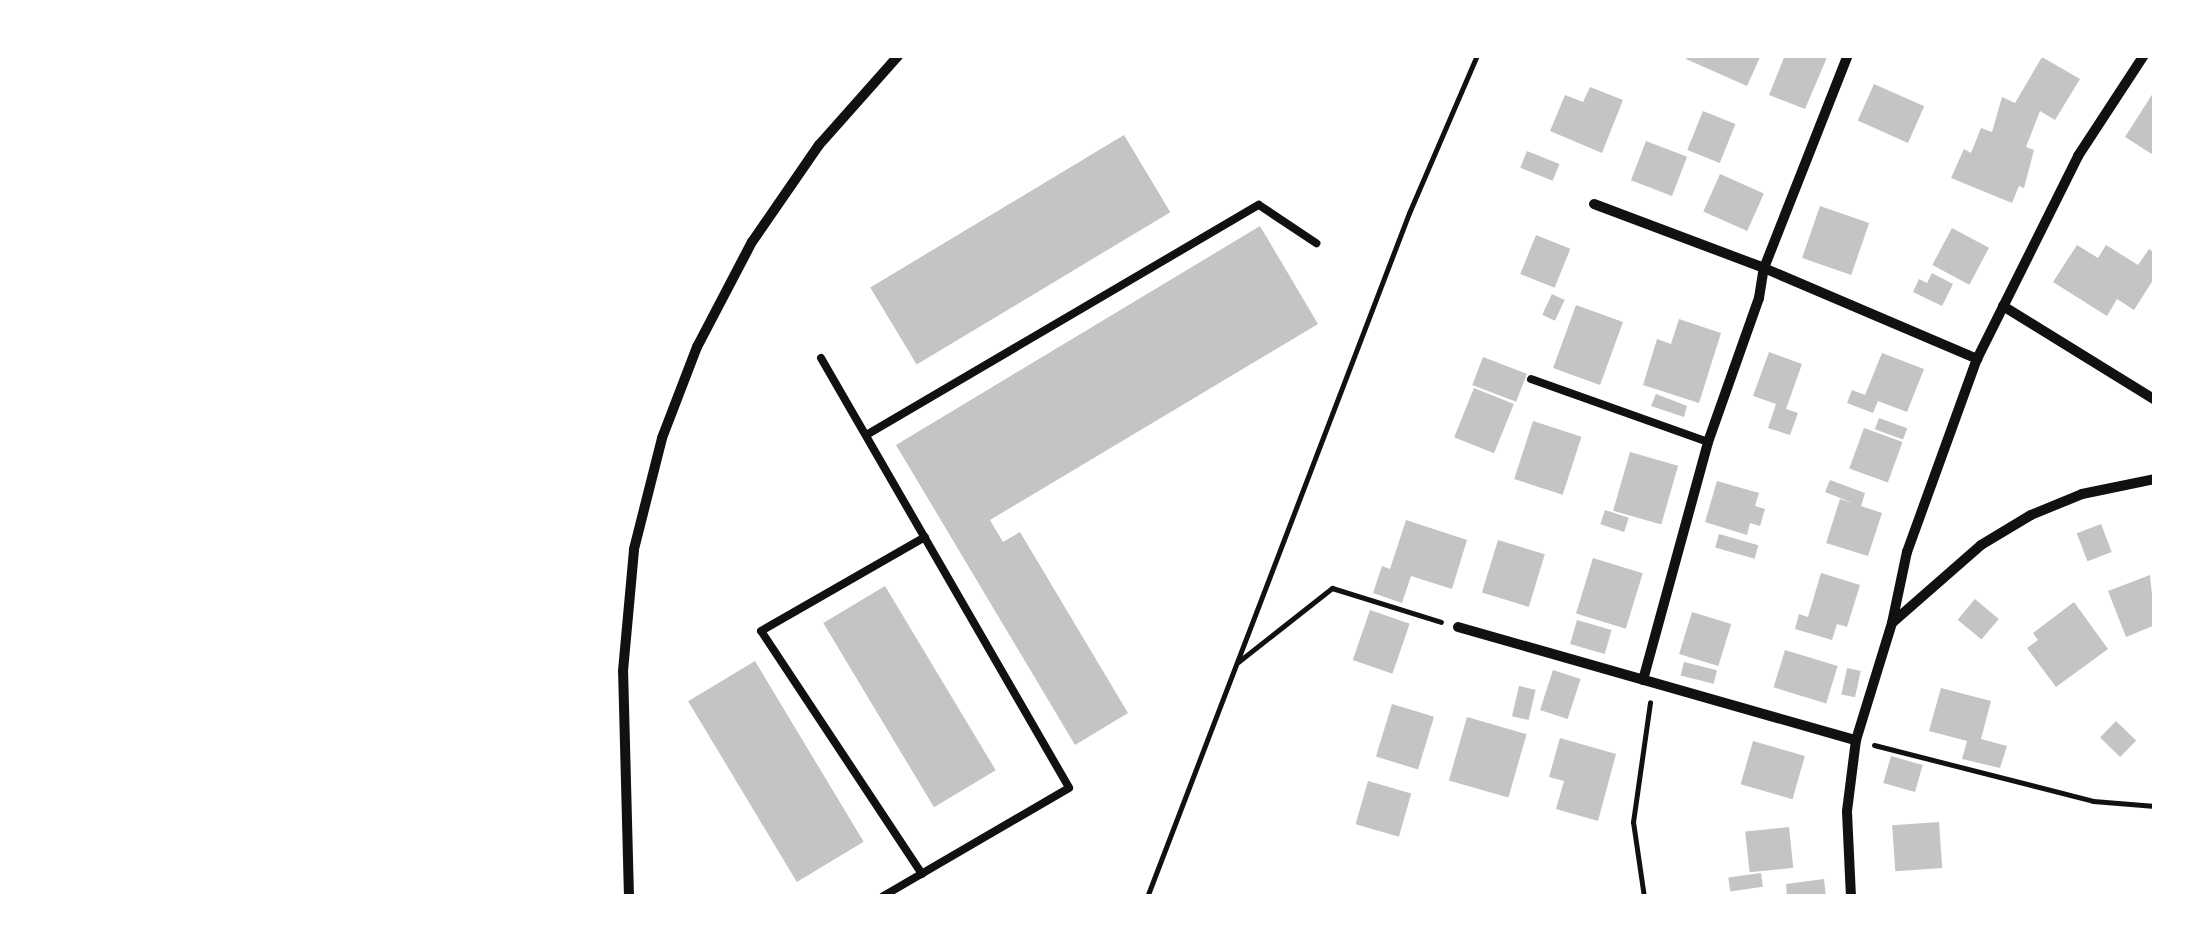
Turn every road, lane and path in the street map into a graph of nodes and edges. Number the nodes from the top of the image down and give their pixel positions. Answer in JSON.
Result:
{"nodes":[{"id":1,"x":899,"y":55,"type":"edge"},
{"id":2,"x":1477,"y":55,"type":"edge"},
{"id":3,"x":1848,"y":55,"type":"edge"},
{"id":4,"x":2144,"y":55,"type":"edge"},
{"id":5,"x":1594,"y":204,"type":"dead end"},
{"id":6,"x":1316,"y":243,"type":"dead end"},
{"id":7,"x":1764,"y":268,"type":"junction"},
{"id":8,"x":2003,"y":306,"type":"junction"},
{"id":9,"x":821,"y":358,"type":"dead end"},
{"id":10,"x":1976,"y":360,"type":"junction"},
{"id":11,"x":1531,"y":379,"type":"dead end"},
{"id":12,"x":2155,"y":400,"type":"edge"},
{"id":13,"x":868,"y":434,"type":"junction"},
{"id":14,"x":1708,"y":442,"type":"junction"},
{"id":15,"x":2155,"y":479,"type":"edge"},
{"id":16,"x":925,"y":537,"type":"junction"},
{"id":17,"x":1892,"y":623,"type":"junction"},
{"id":18,"x":1458,"y":627,"type":"joint"},
{"id":19,"x":1238,"y":662,"type":"junction"},
{"id":20,"x":1643,"y":680,"type":"junction"},
{"id":21,"x":1856,"y":740,"type":"junction"},
{"id":22,"x":2155,"y":806,"type":"edge"},
{"id":23,"x":922,"y":874,"type":"junction"},
{"id":24,"x":629,"y":897,"type":"edge"},
{"id":25,"x":882,"y":897,"type":"edge"},
{"id":26,"x":1147,"y":897,"type":"edge"},
{"id":27,"x":1644,"y":897,"type":"edge"},
{"id":28,"x":1851,"y":897,"type":"edge"}],
"edges":[{"from":1,"to":24,"type":"street"},
{"from":2,"to":19,"type":"path"},
{"from":3,"to":7,"type":"street"},
{"from":4,"to":8,"type":"street"},
{"from":5,"to":7,"type":"street"},
{"from":6,"to":13,"type":"lane"},
{"from":7,"to":10,"type":"street"},
{"from":7,"to":14,"type":"street"},
{"from":8,"to":10,"type":"street"},
{"from":8,"to":12,"type":"street"},
{"from":9,"to":13,"type":"lane"},
{"from":10,"to":17,"type":"street"},
{"from":11,"to":14,"type":"lane"},
{"from":13,"to":16,"type":"lane"},
{"from":14,"to":20,"type":"street"},
{"from":15,"to":17,"type":"street"},
{"from":16,"to":23,"type":"lane"},
{"from":16,"to":23,"type":"lane"},
{"from":17,"to":21,"type":"street"},
{"from":18,"to":19,"type":"path"},
{"from":18,"to":20,"type":"street"},
{"from":19,"to":26,"type":"path"},
{"from":20,"to":21,"type":"street"},
{"from":20,"to":27,"type":"path"},
{"from":21,"to":22,"type":"path"},
{"from":21,"to":28,"type":"street"},
{"from":23,"to":25,"type":"lane"}]}
